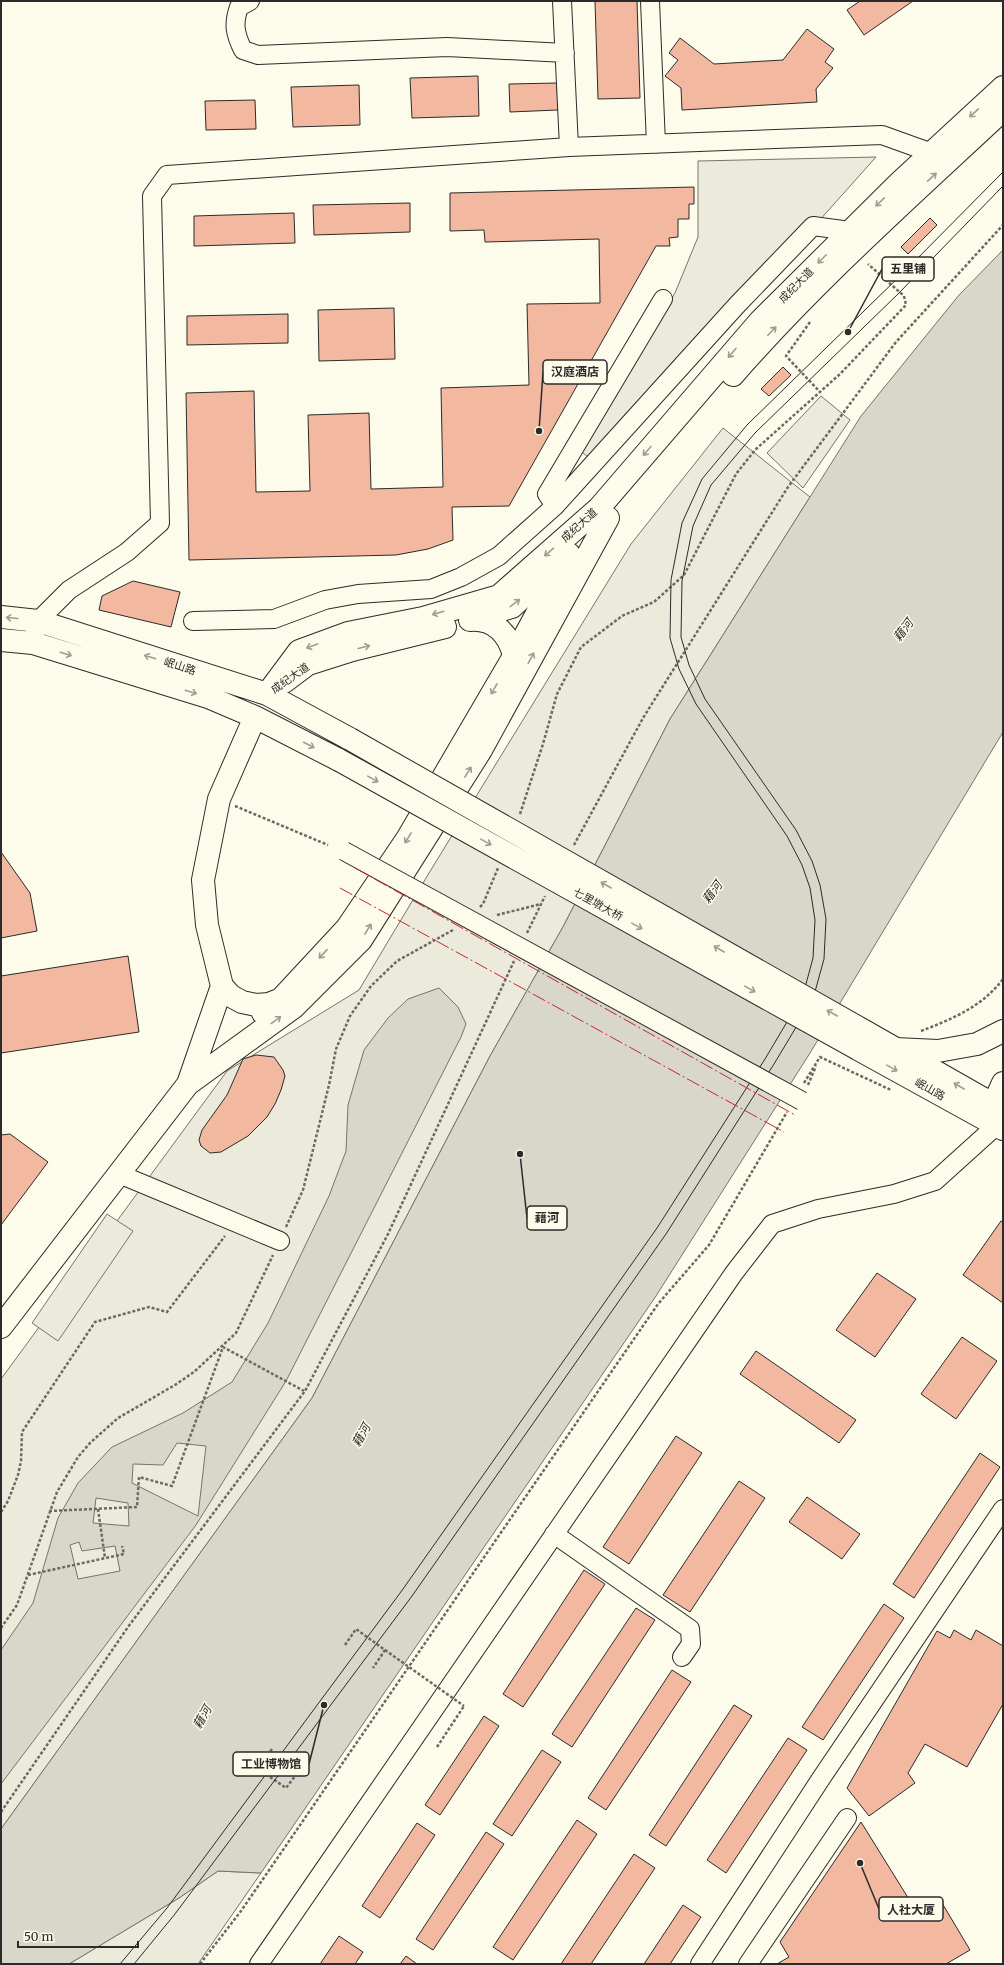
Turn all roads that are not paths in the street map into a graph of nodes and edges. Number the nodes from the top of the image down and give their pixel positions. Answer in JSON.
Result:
{"nodes":[{"id":1,"x":250,"y":1,"type":"edge"},
{"id":2,"x":562,"y":1,"type":"edge"},
{"id":3,"x":650,"y":1,"type":"edge"},
{"id":4,"x":565,"y":53,"type":"junction"},
{"id":5,"x":1003,"y":87,"type":"edge"},
{"id":6,"x":1003,"y":110,"type":"edge"},
{"id":7,"x":656,"y":144,"type":"junction"},
{"id":8,"x":570,"y":147,"type":"junction"},
{"id":9,"x":932,"y":153,"type":"junction"},
{"id":10,"x":850,"y":231,"type":"junction"},
{"id":11,"x":663,"y":299,"type":"dead end"},
{"id":12,"x":555,"y":506,"type":"junction"},
{"id":13,"x":598,"y":517,"type":"junction"},
{"id":14,"x":568,"y":554,"type":"junction"},
{"id":15,"x":461,"y":577,"type":"junction"},
{"id":16,"x":467,"y":613,"type":"junction"},
{"id":17,"x":1,"y":618,"type":"edge"},
{"id":18,"x":38,"y":621,"type":"junction"},
{"id":19,"x":193,"y":621,"type":"dead end"},
{"id":20,"x":1,"y":640,"type":"edge"},
{"id":21,"x":33,"y":643,"type":"junction"},
{"id":22,"x":514,"y":656,"type":"junction"},
{"id":23,"x":267,"y":694,"type":"junction"},
{"id":24,"x":255,"y":717,"type":"junction"},
{"id":25,"x":350,"y":739,"type":"joint"},
{"id":26,"x":339,"y":760,"type":"joint"},
{"id":27,"x":344,"y":851,"type":"road end"},
{"id":28,"x":222,"y":986,"type":"junction"},
{"id":29,"x":282,"y":998,"type":"junction"},
{"id":30,"x":1003,"y":1031,"type":"edge"},
{"id":31,"x":862,"y":1041,"type":"junction"},
{"id":32,"x":895,"y":1049,"type":"junction"},
{"id":33,"x":192,"y":1074,"type":"junction"},
{"id":34,"x":1003,"y":1083,"type":"edge"},
{"id":35,"x":798,"y":1098,"type":"road end"},
{"id":36,"x":1000,"y":1118,"type":"edge"},
{"id":37,"x":119,"y":1174,"type":"junction"},
{"id":38,"x":280,"y":1241,"type":"road end"},
{"id":39,"x":1,"y":1327,"type":"edge"},
{"id":40,"x":1003,"y":1509,"type":"edge"},
{"id":41,"x":554,"y":1534,"type":"junction"},
{"id":42,"x":682,"y":1657,"type":"dead end"},
{"id":43,"x":847,"y":1818,"type":"dead end"},
{"id":44,"x":258,"y":1964,"type":"edge"},
{"id":45,"x":700,"y":1964,"type":"edge"},
{"id":46,"x":748,"y":1964,"type":"edge"}],
"edges":[{"from":1,"to":4,"type":"street"},
{"from":2,"to":4,"type":"street"},
{"from":3,"to":7,"type":"street"},
{"from":4,"to":8,"type":"street"},
{"from":5,"to":9,"type":"main road","name":"成纪大道","one_way":true},
{"from":13,"to":6,"type":"main road","name":"成纪大道","one_way":true},
{"from":7,"to":8,"type":"street"},
{"from":7,"to":9,"type":"street"},
{"from":8,"to":18,"type":"street"},
{"from":9,"to":10,"type":"main road","name":"成纪大道","one_way":true},
{"from":10,"to":12,"type":"street"},
{"from":10,"to":13,"type":"main road","name":"成纪大道","one_way":true},
{"from":11,"to":12,"type":"street"},
{"from":12,"to":15,"type":"street"},
{"from":13,"to":14,"type":"main road","name":"成纪大道"},
{"from":13,"to":16,"type":"main road","name":"成纪大道","one_way":true},
{"from":33,"to":13,"type":"main road","one_way":true},
{"from":16,"to":14,"type":"main road","name":"成纪大道","one_way":true},
{"from":14,"to":22,"type":"main road"},
{"from":15,"to":16,"type":"street"},
{"from":15,"to":19,"type":"street"},
{"from":16,"to":22,"type":"main road"},
{"from":16,"to":23,"type":"main road","name":"成纪大道"},
{"from":18,"to":17,"type":"main road","name":"岷山路","one_way":true},
{"from":18,"to":21,"type":"street"},
{"from":23,"to":18,"type":"main road","name":"岷山路","one_way":true},
{"from":20,"to":21,"type":"main road","name":"岷山路"},
{"from":21,"to":24,"type":"main road","name":"岷山路","one_way":true},
{"from":22,"to":29,"type":"main road","one_way":true},
{"from":23,"to":25,"type":"main road","name":"岷山路"},
{"from":24,"to":26,"type":"main road","name":"岷山路","one_way":true},
{"from":24,"to":28,"type":"main road"},
{"from":31,"to":25,"type":"main road","name":"七里墩大桥","one_way":true,"bridge":true},
{"from":26,"to":31,"type":"main road","name":"七里墩大桥","one_way":true,"bridge":true},
{"from":27,"to":35,"type":"street","bridge":true},
{"from":28,"to":29,"type":"main road"},
{"from":28,"to":33,"type":"main road"},
{"from":29,"to":33,"type":"main road"},
{"from":30,"to":32,"type":"main road"},
{"from":31,"to":32,"type":"main road","name":"岷山路"},
{"from":31,"to":36,"type":"main road","name":"岷山路","one_way":true},
{"from":36,"to":32,"type":"main road","name":"岷山路","one_way":true},
{"from":33,"to":37,"type":"main road"},
{"from":34,"to":36,"type":"main road"},
{"from":36,"to":41,"type":"street"},
{"from":37,"to":38,"type":"street"},
{"from":37,"to":39,"type":"main road"},
{"from":40,"to":45,"type":"street"},
{"from":41,"to":42,"type":"street"},
{"from":41,"to":44,"type":"street"},
{"from":43,"to":46,"type":"street"}]}
